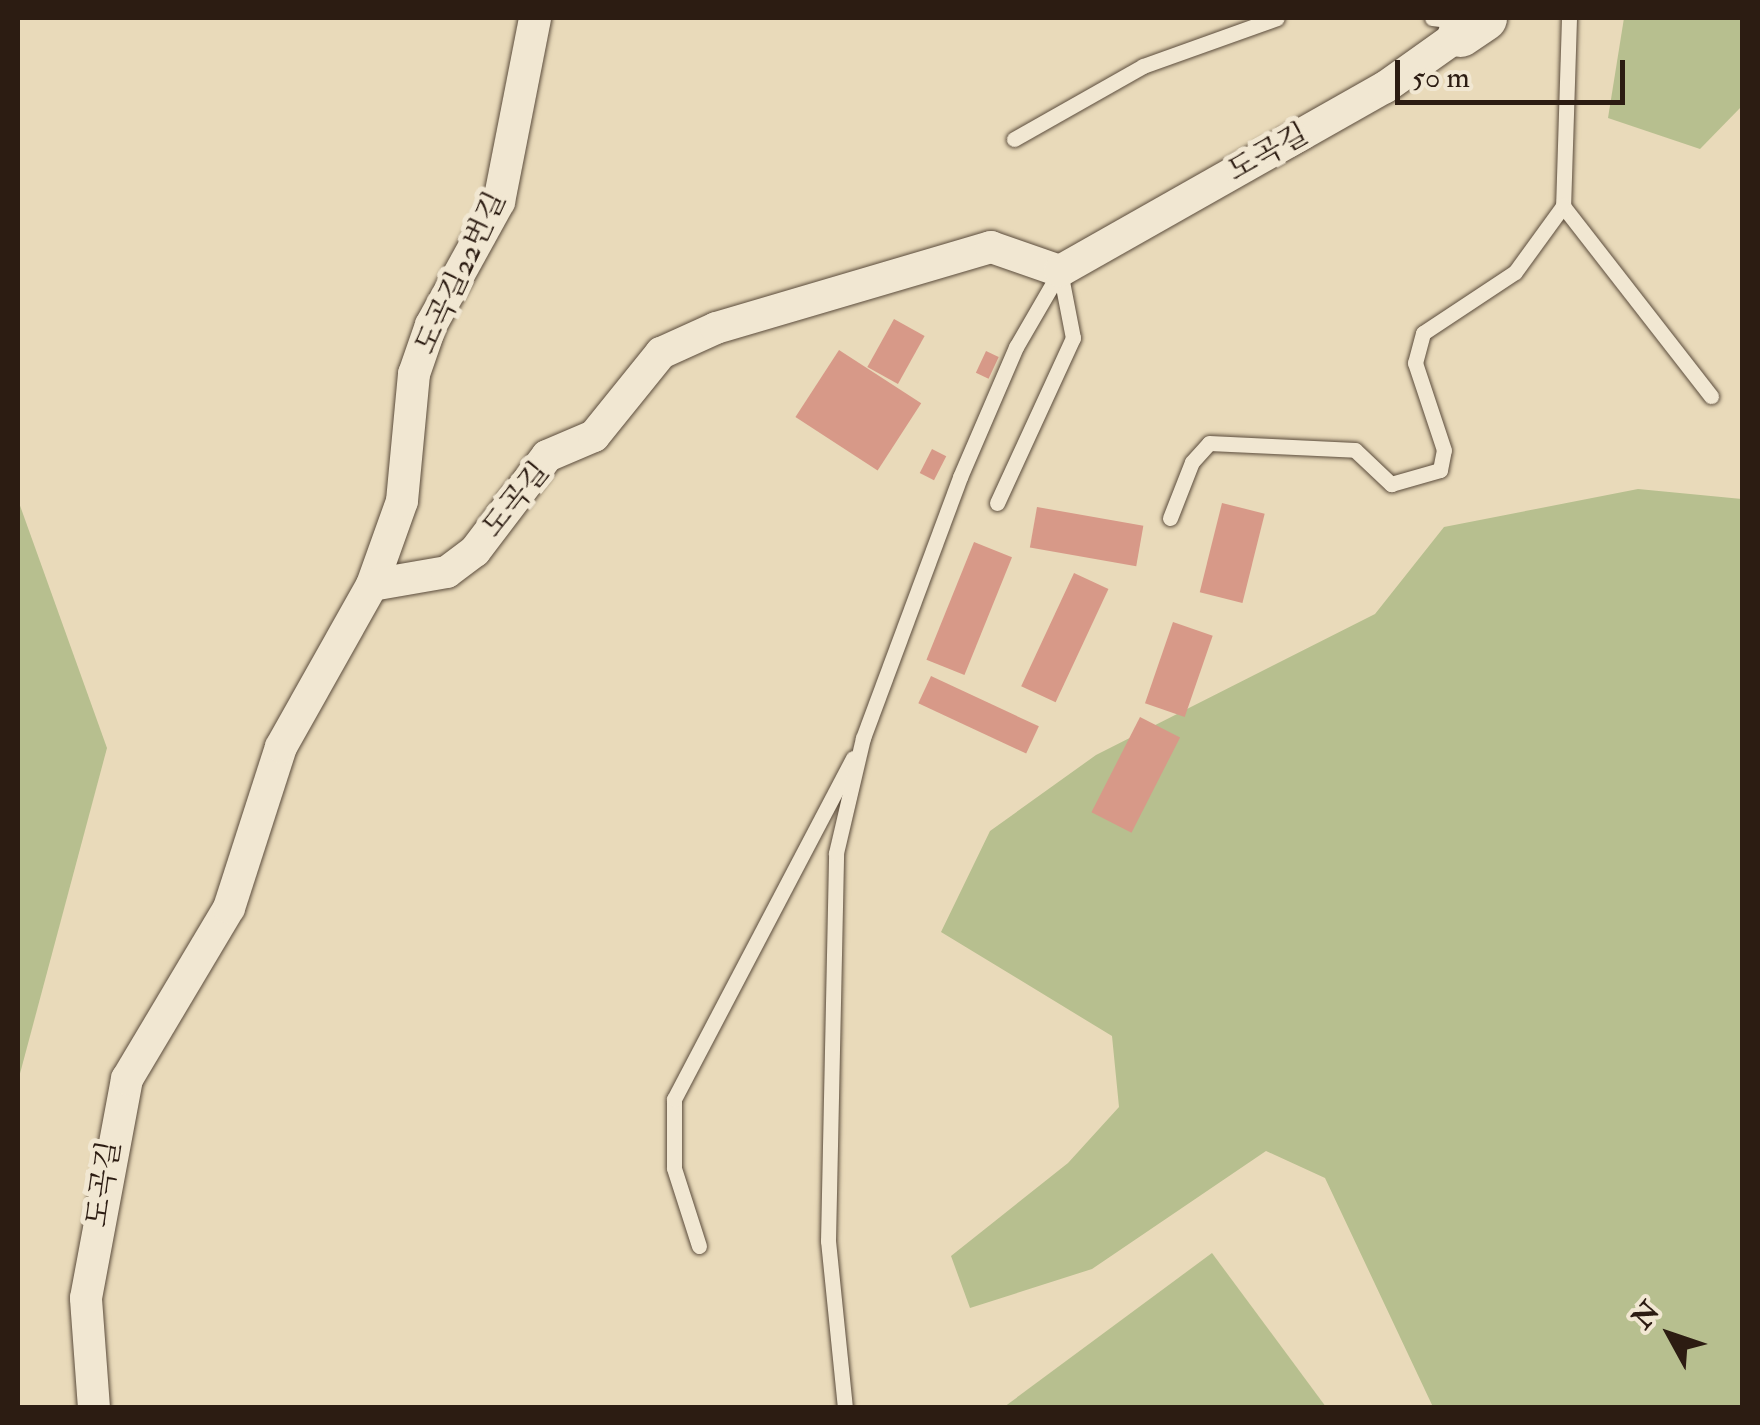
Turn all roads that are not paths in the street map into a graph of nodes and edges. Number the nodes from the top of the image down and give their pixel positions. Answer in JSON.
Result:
{"nodes":[{"id":1,"x":535,"y":18,"type":"edge"},
{"id":2,"x":1277,"y":18,"type":"edge"},
{"id":3,"x":1569,"y":18,"type":"edge"},
{"id":4,"x":1463,"y":23,"type":"edge"},
{"id":5,"x":1014,"y":139,"type":"dead end"},
{"id":6,"x":1563,"y":206,"type":"junction"},
{"id":7,"x":1060,"y":270,"type":"junction"},
{"id":8,"x":1711,"y":396,"type":"dead end"},
{"id":9,"x":997,"y":503,"type":"dead end"},
{"id":10,"x":1170,"y":518,"type":"dead end"},
{"id":11,"x":372,"y":585,"type":"junction"},
{"id":12,"x":864,"y":738,"type":"junction"},
{"id":13,"x":699,"y":1246,"type":"dead end"},
{"id":14,"x":94,"y":1408,"type":"edge"},
{"id":15,"x":844,"y":1408,"type":"edge"}],
"edges":[{"from":1,"to":11,"type":"street","name":"도곡길22번길"},
{"from":2,"to":5,"type":"lane"},
{"from":3,"to":6,"type":"lane"},
{"from":4,"to":7,"type":"street","name":"도곡길"},
{"from":6,"to":8,"type":"lane"},
{"from":6,"to":10,"type":"lane"},
{"from":7,"to":9,"type":"lane"},
{"from":7,"to":11,"type":"street","name":"도곡길"},
{"from":7,"to":12,"type":"lane"},
{"from":11,"to":14,"type":"street","name":"도곡길"},
{"from":12,"to":13,"type":"lane"},
{"from":12,"to":15,"type":"lane"}]}
